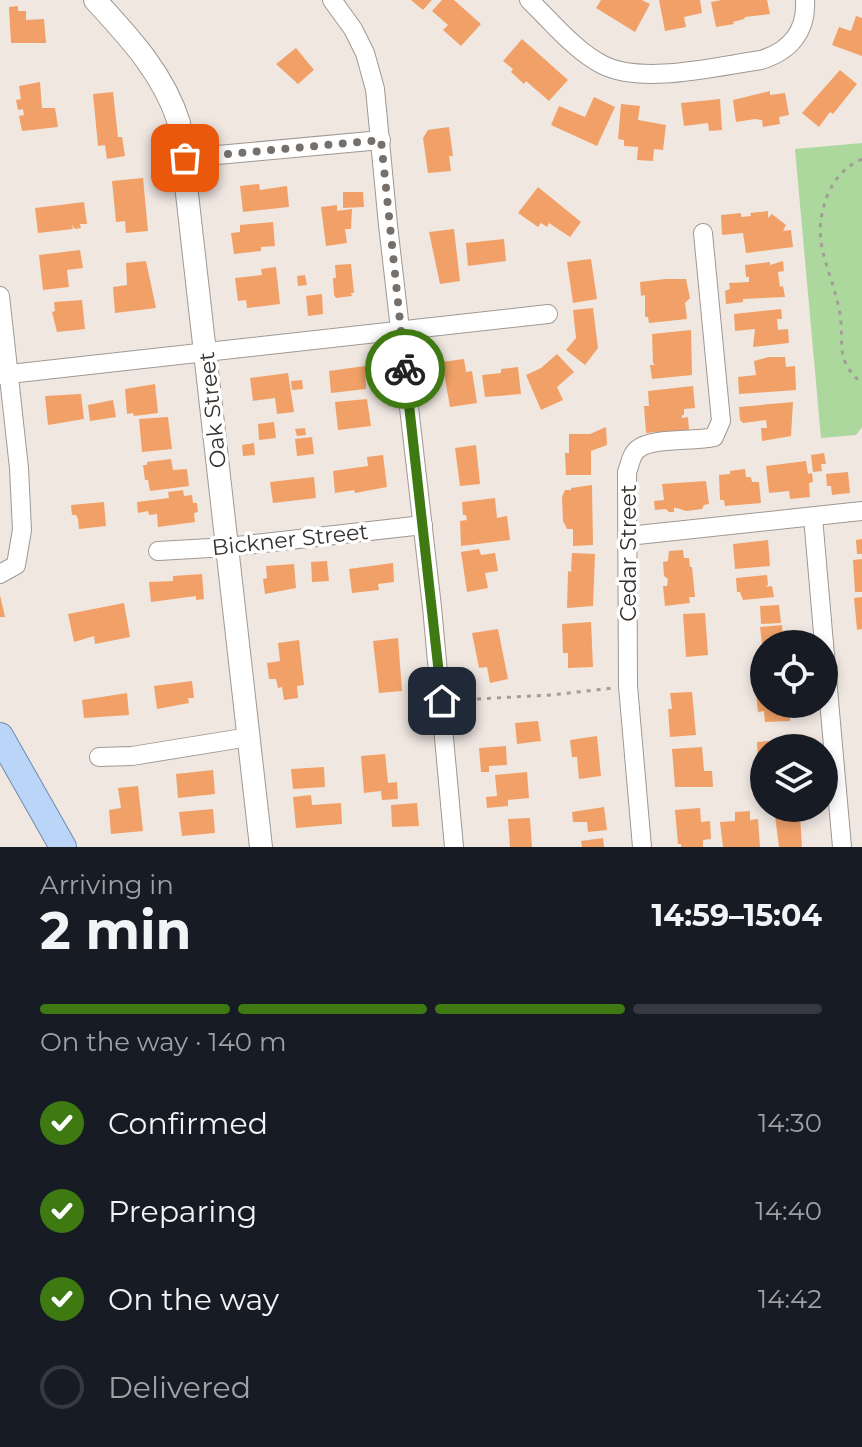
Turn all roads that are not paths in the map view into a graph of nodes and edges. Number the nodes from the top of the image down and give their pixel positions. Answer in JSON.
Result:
{"nodes":[{"id":1,"x":95,"y":0,"type":"edge"},
{"id":2,"x":332,"y":0,"type":"edge"},
{"id":3,"x":529,"y":0,"type":"edge"},
{"id":4,"x":805,"y":0,"type":"edge"},
{"id":5,"x":381,"y":140,"type":"junction"},
{"id":6,"x":185,"y":158,"type":"junction"},
{"id":7,"x":703,"y":233,"type":"dead end"},
{"id":8,"x":0,"y":296,"type":"edge"},
{"id":9,"x":548,"y":314,"type":"dead end"},
{"id":10,"x":400,"y":329,"type":"junction"},
{"id":11,"x":205,"y":351,"type":"junction"},
{"id":12,"x":4,"y":374,"type":"edge"},
{"id":13,"x":862,"y":511,"type":"edge"},
{"id":14,"x":813,"y":517,"type":"junction"},
{"id":15,"x":423,"y":525,"type":"junction"},
{"id":16,"x":628,"y":536,"type":"junction"},
{"id":17,"x":228,"y":547,"type":"junction"},
{"id":18,"x":158,"y":551,"type":"dead end"},
{"id":19,"x":8,"y":569,"type":"edge"},
{"id":20,"x":823,"y":630,"type":"edge"},
{"id":21,"x":831,"y":718,"type":"edge"},
{"id":22,"x":249,"y":737,"type":"junction"},
{"id":23,"x":4,"y":753,"type":"edge"},
{"id":24,"x":99,"y":757,"type":"dead end"},
{"id":25,"x":63,"y":847,"type":"edge"},
{"id":26,"x":261,"y":847,"type":"edge"},
{"id":27,"x":454,"y":847,"type":"edge"},
{"id":28,"x":642,"y":847,"type":"edge"},
{"id":29,"x":842,"y":847,"type":"edge"}],
"edges":[{"from":1,"to":6,"type":"street","name":"Oak Street"},
{"from":2,"to":5,"type":"street"},
{"from":3,"to":4,"type":"street"},
{"from":5,"to":6,"type":"street"},
{"from":5,"to":10,"type":"street"},
{"from":6,"to":11,"type":"street","name":"Oak Street"},
{"from":7,"to":16,"type":"street","name":"Cedar Street"},
{"from":8,"to":12,"type":"street"},
{"from":9,"to":10,"type":"street"},
{"from":10,"to":11,"type":"street"},
{"from":10,"to":15,"type":"street"},
{"from":11,"to":12,"type":"street"},
{"from":11,"to":17,"type":"street","name":"Oak Street"},
{"from":12,"to":19,"type":"street"},
{"from":13,"to":14,"type":"street"},
{"from":14,"to":16,"type":"street"},
{"from":14,"to":20,"type":"street"},
{"from":15,"to":17,"type":"street","name":"Bickner Street"},
{"from":15,"to":27,"type":"street"},
{"from":16,"to":28,"type":"street","name":"Cedar Street"},
{"from":17,"to":18,"type":"street","name":"Bickner Street"},
{"from":17,"to":22,"type":"street","name":"Oak Street"},
{"from":21,"to":29,"type":"street"},
{"from":22,"to":24,"type":"street"},
{"from":22,"to":26,"type":"street","name":"Oak Street"},
{"from":23,"to":25,"type":"main road"}]}
